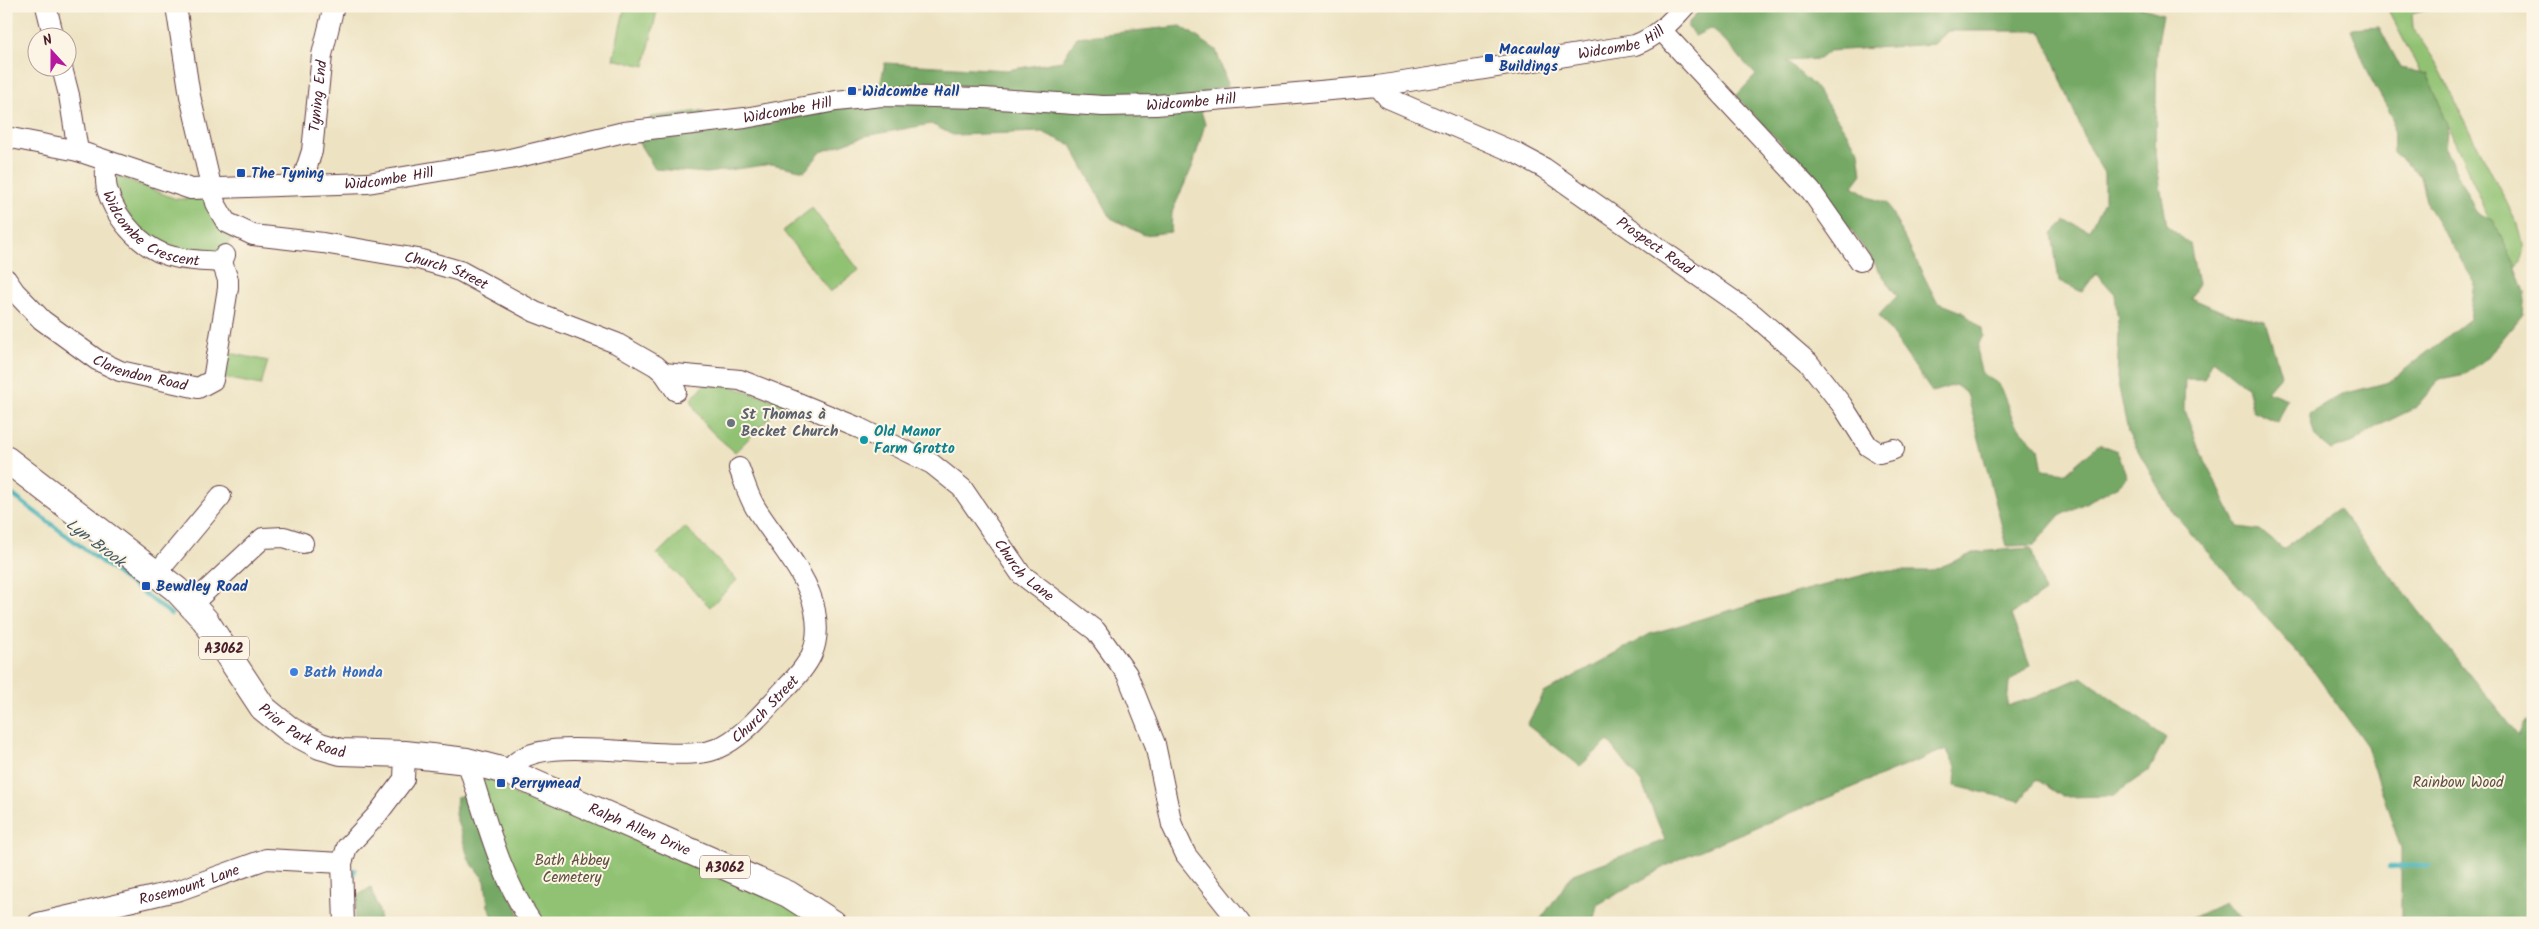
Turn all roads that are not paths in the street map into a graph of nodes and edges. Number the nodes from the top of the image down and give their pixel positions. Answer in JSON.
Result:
{"nodes":[{"id":1,"x":46,"y":6,"type":"edge"},
{"id":2,"x":176,"y":6,"type":"edge"},
{"id":3,"x":334,"y":6,"type":"edge"},
{"id":4,"x":1685,"y":6,"type":"edge"},
{"id":5,"x":52,"y":28,"type":"edge"},
{"id":6,"x":1662,"y":31,"type":"junction"},
{"id":7,"x":65,"y":78,"type":"edge"},
{"id":8,"x":1378,"y":86,"type":"junction"},
{"id":9,"x":6,"y":137,"type":"edge"},
{"id":10,"x":78,"y":151,"type":"junction"},
{"id":11,"x":106,"y":162,"type":"junction"},
{"id":12,"x":301,"y":186,"type":"junction"},
{"id":13,"x":212,"y":190,"type":"junction"},
{"id":14,"x":223,"y":258,"type":"joint"},
{"id":15,"x":1860,"y":261,"type":"dead end"},
{"id":16,"x":6,"y":279,"type":"edge"},
{"id":17,"x":664,"y":373,"type":"junction"},
{"id":18,"x":676,"y":391,"type":"dead end"},
{"id":19,"x":1894,"y":449,"type":"dead end"},
{"id":20,"x":6,"y":459,"type":"edge"},
{"id":21,"x":739,"y":468,"type":"dead end"},
{"id":22,"x":221,"y":496,"type":"dead end"},
{"id":23,"x":303,"y":543,"type":"dead end"},
{"id":24,"x":156,"y":574,"type":"junction"},
{"id":25,"x":192,"y":604,"type":"junction"},
{"id":26,"x":405,"y":754,"type":"junction"},
{"id":27,"x":467,"y":761,"type":"junction"},
{"id":28,"x":509,"y":772,"type":"junction"},
{"id":29,"x":342,"y":863,"type":"junction"},
{"id":30,"x":38,"y":923,"type":"edge"},
{"id":31,"x":344,"y":923,"type":"edge"},
{"id":32,"x":532,"y":923,"type":"edge"},
{"id":33,"x":834,"y":923,"type":"edge"},
{"id":34,"x":1240,"y":923,"type":"edge"}],
"edges":[{"from":1,"to":5,"type":"street"},
{"from":2,"to":13,"type":"street"},
{"from":3,"to":12,"type":"street","name":"Tyning End"},
{"from":4,"to":6,"type":"street","name":"Widcombe Hill"},
{"from":6,"to":8,"type":"street","name":"Widcombe Hill"},
{"from":6,"to":15,"type":"street"},
{"from":7,"to":10,"type":"street"},
{"from":8,"to":12,"type":"street","name":"Widcombe Hill"},
{"from":8,"to":19,"type":"street","name":"Prospect Road"},
{"from":9,"to":10,"type":"street","name":"Widcombe Hill"},
{"from":10,"to":11,"type":"street","name":"Widcombe Hill"},
{"from":11,"to":13,"type":"street","name":"Widcombe Hill"},
{"from":11,"to":14,"type":"street","name":"Widcombe Crescent"},
{"from":12,"to":13,"type":"street","name":"Widcombe Hill"},
{"from":13,"to":17,"type":"street","name":"Church Street"},
{"from":14,"to":16,"type":"street","name":"Clarendon Road"},
{"from":17,"to":18,"type":"street","name":"Church Street"},
{"from":17,"to":34,"type":"street","name":"Church Lane"},
{"from":20,"to":24,"type":"main road","name":"Prior Park Road","number":"A3062"},
{"from":21,"to":28,"type":"street","name":"Church Street"},
{"from":22,"to":24,"type":"street"},
{"from":23,"to":25,"type":"street"},
{"from":24,"to":25,"type":"main road","name":"Prior Park Road","number":"A3062"},
{"from":25,"to":26,"type":"main road","name":"Prior Park Road","number":"A3062"},
{"from":26,"to":27,"type":"main road","name":"Prior Park Road","number":"A3062"},
{"from":26,"to":29,"type":"street"},
{"from":27,"to":28,"type":"main road","name":"Ralph Allen Drive","number":"A3062"},
{"from":27,"to":32,"type":"street"},
{"from":28,"to":33,"type":"main road","name":"Ralph Allen Drive","number":"A3062"},
{"from":29,"to":30,"type":"street","name":"Rosemount Lane"},
{"from":29,"to":31,"type":"street"}]}
